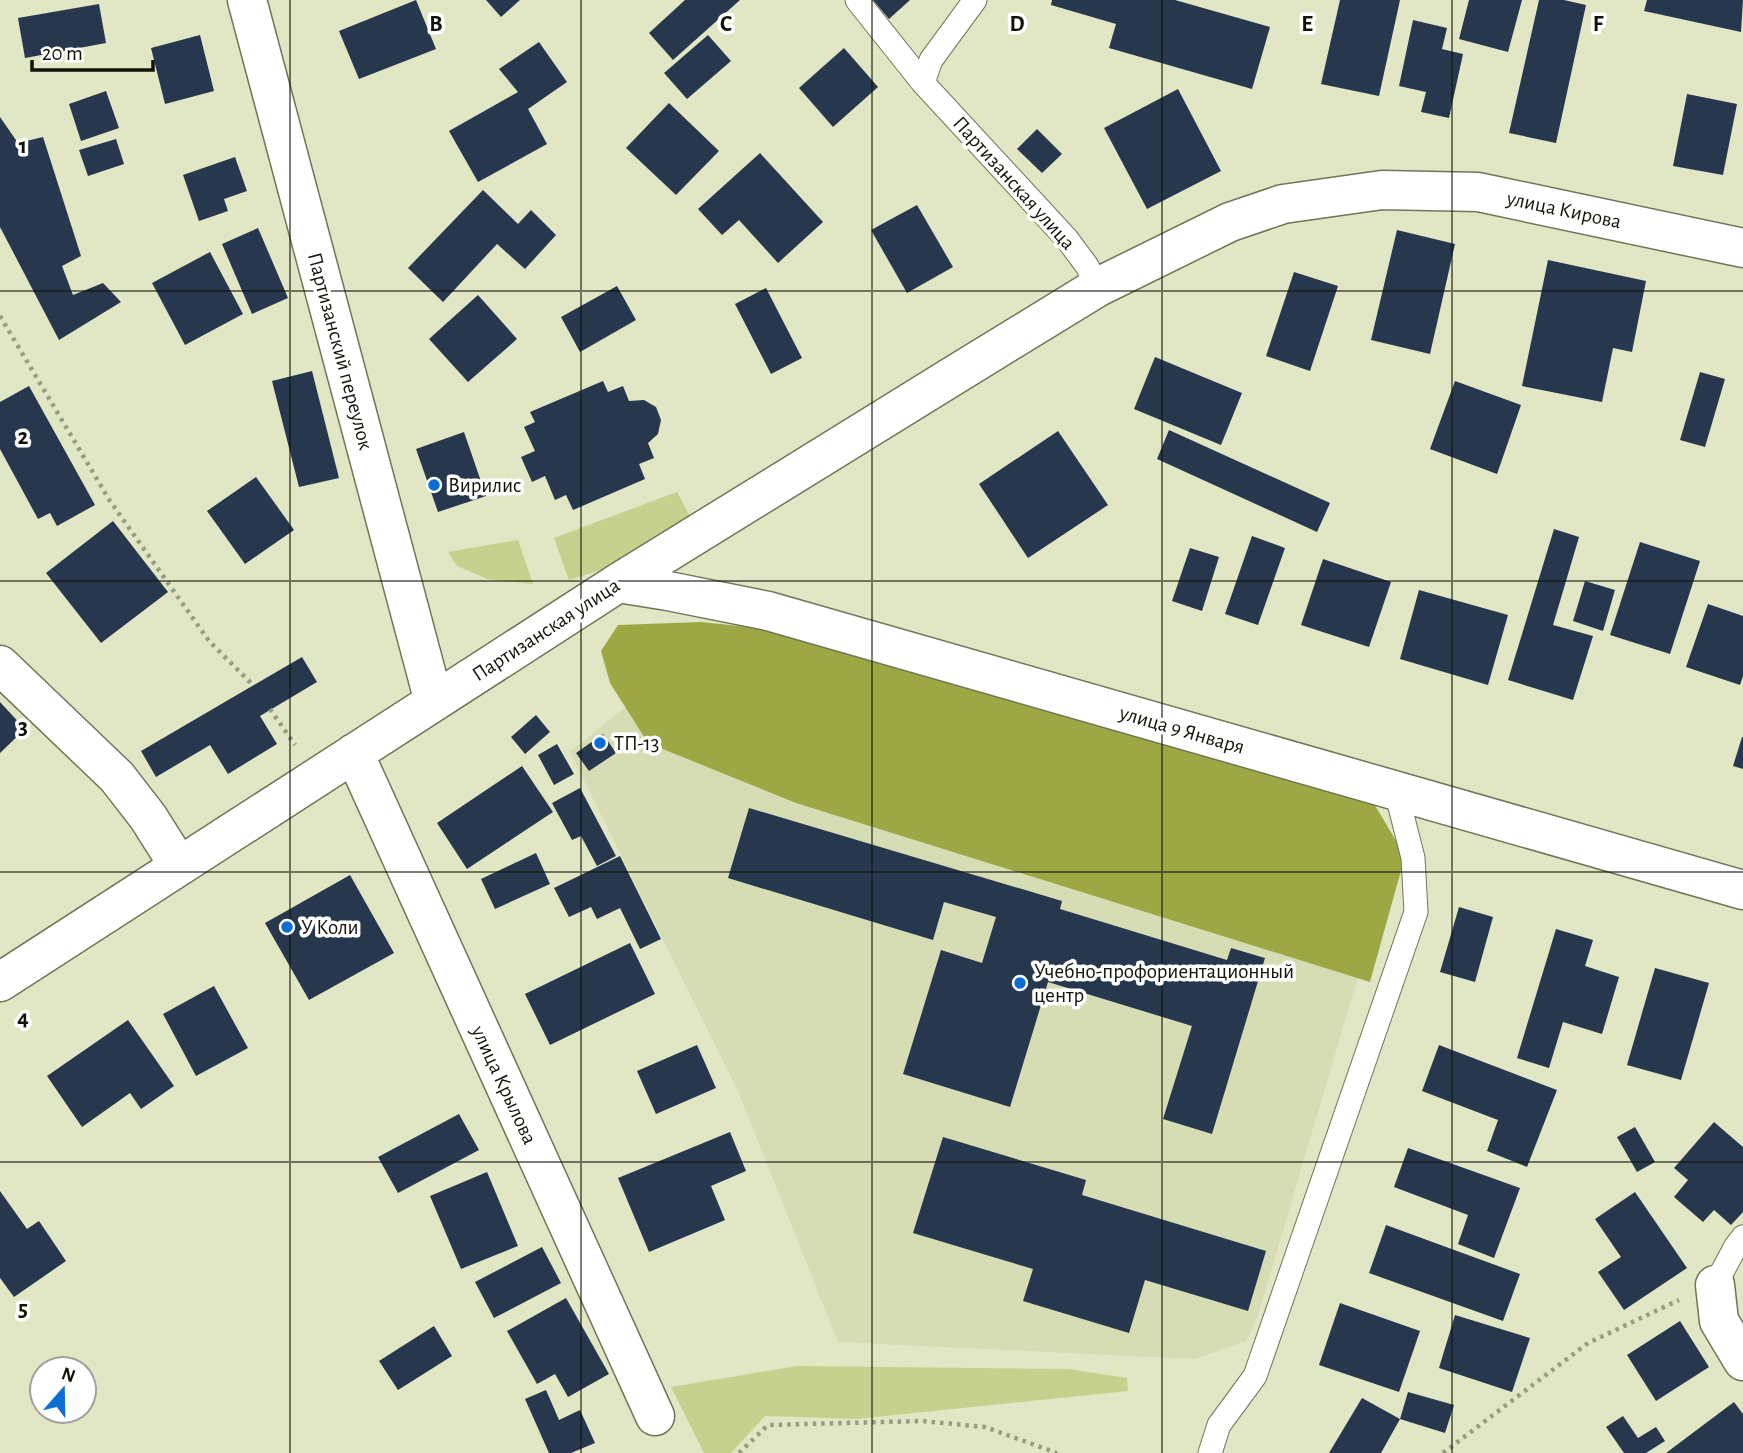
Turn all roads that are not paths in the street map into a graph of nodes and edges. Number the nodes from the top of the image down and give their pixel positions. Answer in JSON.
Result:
{"nodes":[{"id":1,"x":247,"y":0,"type":"edge"},
{"id":2,"x":857,"y":0,"type":"edge"},
{"id":3,"x":975,"y":0,"type":"edge"},
{"id":4,"x":923,"y":83,"type":"junction"},
{"id":5,"x":1382,"y":190,"type":"joint"},
{"id":6,"x":1743,"y":248,"type":"edge"},
{"id":7,"x":1098,"y":287,"type":"junction"},
{"id":8,"x":618,"y":583,"type":"junction"},
{"id":9,"x":0,"y":664,"type":"edge"},
{"id":10,"x":434,"y":702,"type":"junction"},
{"id":11,"x":354,"y":753,"type":"junction"},
{"id":12,"x":1396,"y":791,"type":"junction"},
{"id":13,"x":179,"y":866,"type":"junction"},
{"id":14,"x":1743,"y":890,"type":"edge"},
{"id":15,"x":0,"y":982,"type":"edge"},
{"id":16,"x":1743,"y":1237,"type":"edge"},
{"id":17,"x":1715,"y":1285,"type":"joint"},
{"id":18,"x":1743,"y":1361,"type":"edge"},
{"id":19,"x":655,"y":1416,"type":"dead end"},
{"id":20,"x":1210,"y":1453,"type":"edge"}],
"edges":[{"from":1,"to":10,"type":"street","name":"Партизанский переулок"},
{"from":2,"to":4,"type":"lane","name":"Партизанская улица"},
{"from":3,"to":4,"type":"lane"},
{"from":4,"to":7,"type":"lane","name":"Партизанская улица"},
{"from":5,"to":6,"type":"street","name":"улица Кирова"},
{"from":5,"to":7,"type":"street","name":"Партизанская улица"},
{"from":7,"to":8,"type":"street","name":"Партизанская улица"},
{"from":8,"to":10,"type":"street","name":"Партизанская улица"},
{"from":8,"to":12,"type":"street","name":"улица 9 Января"},
{"from":9,"to":13,"type":"street"},
{"from":10,"to":11,"type":"street","name":"Партизанская улица"},
{"from":11,"to":13,"type":"street","name":"Партизанская улица"},
{"from":11,"to":19,"type":"street","name":"улица Крылова"},
{"from":12,"to":14,"type":"street","name":"улица 9 Января"},
{"from":12,"to":20,"type":"lane"},
{"from":13,"to":15,"type":"street","name":"Партизанская улица"},
{"from":16,"to":17,"type":"lane"},
{"from":17,"to":18,"type":"street"}]}
